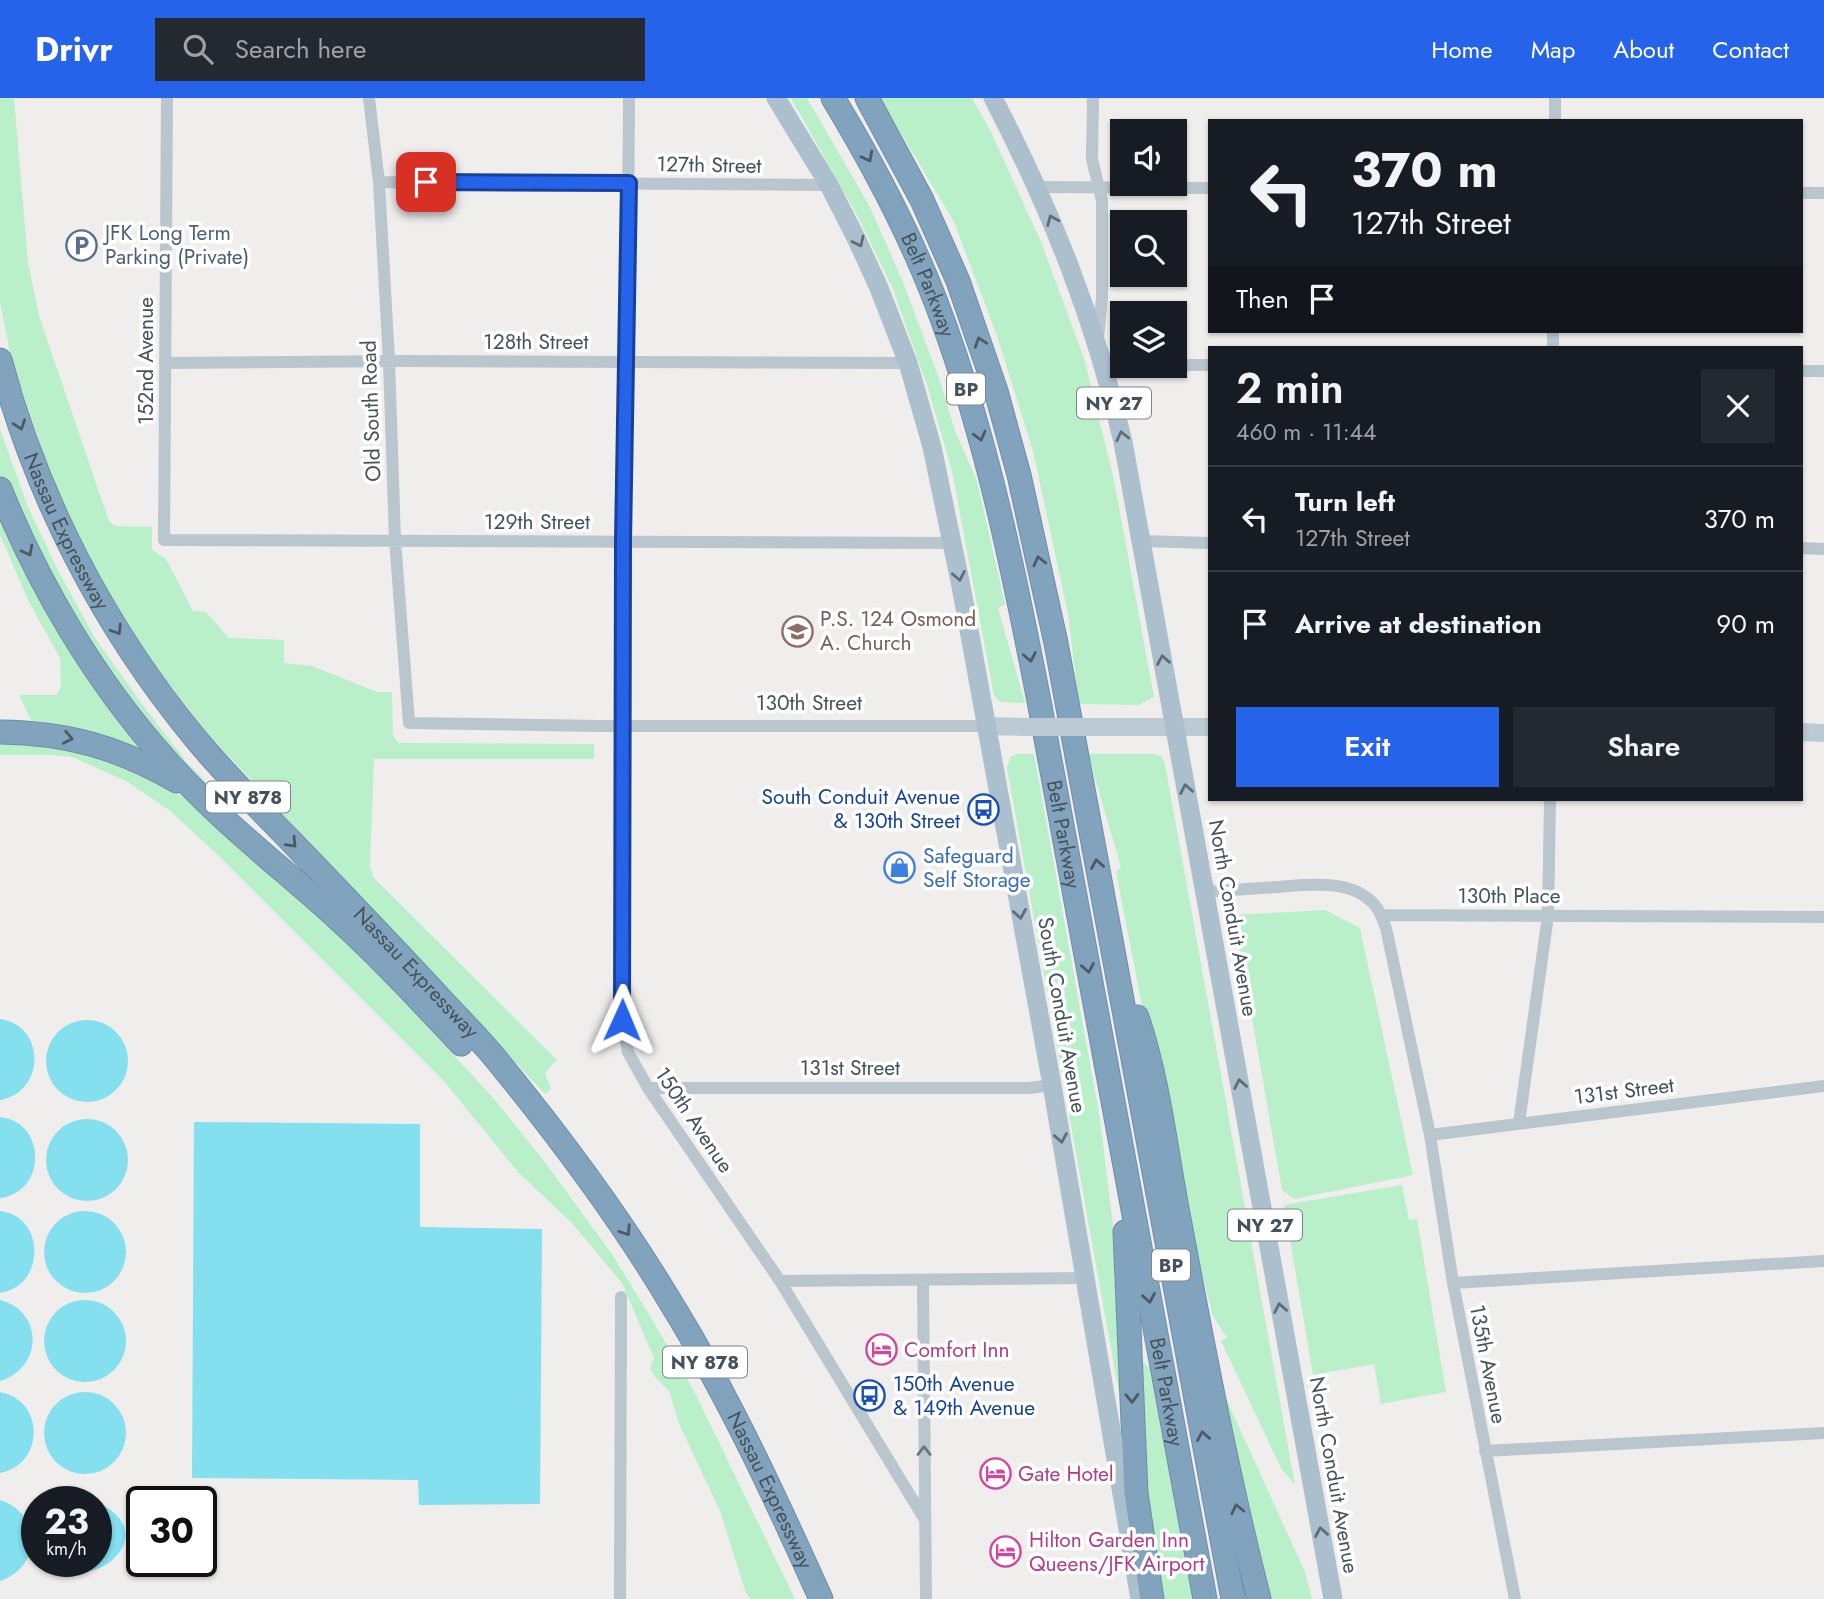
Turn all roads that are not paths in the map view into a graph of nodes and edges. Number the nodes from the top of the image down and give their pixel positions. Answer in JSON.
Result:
{"nodes":[{"id":1,"x":167,"y":98,"type":"edge"},
{"id":2,"x":369,"y":98,"type":"edge"},
{"id":3,"x":629,"y":98,"type":"edge"},
{"id":4,"x":776,"y":98,"type":"edge"},
{"id":5,"x":834,"y":98,"type":"edge"},
{"id":6,"x":867,"y":98,"type":"edge"},
{"id":7,"x":993,"y":98,"type":"edge"},
{"id":8,"x":1093,"y":98,"type":"edge"},
{"id":9,"x":1555,"y":98,"type":"edge"},
{"id":10,"x":1555,"y":119,"type":"edge"},
{"id":11,"x":379,"y":182,"type":"junction"},
{"id":12,"x":629,"y":183,"type":"junction"},
{"id":13,"x":830,"y":185,"type":"junction"},
{"id":14,"x":1038,"y":187,"type":"junction"},
{"id":15,"x":1099,"y":187,"type":"junction"},
{"id":16,"x":1208,"y":188,"type":"edge"},
{"id":17,"x":1803,"y":193,"type":"edge"},
{"id":18,"x":1824,"y":193,"type":"edge"},
{"id":19,"x":1097,"y":343,"type":"junction"},
{"id":20,"x":0,"y":359,"type":"edge"},
{"id":21,"x":1110,"y":360,"type":"edge"},
{"id":22,"x":389,"y":361,"type":"junction"},
{"id":23,"x":627,"y":361,"type":"junction"},
{"id":24,"x":165,"y":363,"type":"junction"},
{"id":25,"x":908,"y":363,"type":"junction"},
{"id":26,"x":1187,"y":365,"type":"edge"},
{"id":27,"x":1208,"y":365,"type":"edge"},
{"id":28,"x":1803,"y":371,"type":"edge"},
{"id":29,"x":1824,"y":371,"type":"edge"},
{"id":30,"x":1115,"y":378,"type":"edge"},
{"id":31,"x":0,"y":489,"type":"edge"},
{"id":32,"x":164,"y":540,"type":"joint"},
{"id":33,"x":395,"y":540,"type":"junction"},
{"id":34,"x":623,"y":541,"type":"junction"},
{"id":35,"x":1142,"y":541,"type":"junction"},
{"id":36,"x":953,"y":543,"type":"junction"},
{"id":37,"x":1208,"y":543,"type":"edge"},
{"id":38,"x":1803,"y":548,"type":"edge"},
{"id":39,"x":1824,"y":549,"type":"edge"},
{"id":40,"x":409,"y":723,"type":"joint"},
{"id":41,"x":623,"y":726,"type":"junction"},
{"id":42,"x":986,"y":726,"type":"junction"},
{"id":43,"x":1175,"y":727,"type":"junction"},
{"id":44,"x":1208,"y":727,"type":"edge"},
{"id":45,"x":0,"y":732,"type":"edge"},
{"id":46,"x":1803,"y":733,"type":"edge"},
{"id":47,"x":1824,"y":733,"type":"edge"},
{"id":48,"x":195,"y":791,"type":"junction"},
{"id":49,"x":1550,"y":801,"type":"edge"},
{"id":50,"x":1205,"y":892,"type":"junction"},
{"id":51,"x":1381,"y":915,"type":"junction"},
{"id":52,"x":1548,"y":916,"type":"junction"},
{"id":53,"x":1824,"y":917,"type":"edge"},
{"id":54,"x":1110,"y":931,"type":"junction"},
{"id":55,"x":1052,"y":1085,"type":"junction"},
{"id":56,"x":1824,"y":1086,"type":"edge"},
{"id":57,"x":648,"y":1088,"type":"junction"},
{"id":58,"x":1519,"y":1124,"type":"junction"},
{"id":59,"x":1119,"y":1135,"type":"junction"},
{"id":60,"x":1430,"y":1135,"type":"junction"},
{"id":61,"x":586,"y":1176,"type":"junction"},
{"id":62,"x":1824,"y":1261,"type":"edge"},
{"id":63,"x":1086,"y":1278,"type":"junction"},
{"id":64,"x":780,"y":1281,"type":"junction"},
{"id":65,"x":923,"y":1281,"type":"junction"},
{"id":66,"x":1453,"y":1283,"type":"junction"},
{"id":67,"x":621,"y":1297,"type":"dead end"},
{"id":68,"x":1824,"y":1433,"type":"edge"},
{"id":69,"x":1485,"y":1451,"type":"junction"},
{"id":70,"x":925,"y":1520,"type":"junction"},
{"id":71,"x":620,"y":1599,"type":"edge"},
{"id":72,"x":821,"y":1599,"type":"edge"},
{"id":73,"x":926,"y":1599,"type":"edge"},
{"id":74,"x":1140,"y":1599,"type":"edge"},
{"id":75,"x":1152,"y":1599,"type":"edge"},
{"id":76,"x":1205,"y":1599,"type":"edge"},
{"id":77,"x":1233,"y":1599,"type":"edge"},
{"id":78,"x":1259,"y":1599,"type":"edge"},
{"id":79,"x":1333,"y":1599,"type":"edge"},
{"id":80,"x":1516,"y":1599,"type":"edge"}],
"edges":[{"from":1,"to":24,"type":"street","name":"152nd Avenue"},
{"from":2,"to":11,"type":"street","name":"Old South Road"},
{"from":3,"to":12,"type":"street","name":"150th Avenue"},
{"from":4,"to":13,"type":"main road","name":"South Conduit Avenue"},
{"from":5,"to":59,"type":"highway","name":"Belt Parkway","number":"BP","one_way":true},
{"from":54,"to":6,"type":"highway","name":"Belt Parkway","number":"BP","one_way":true},
{"from":7,"to":14,"type":"main road","name":"North Conduit Avenue","number":"NY 27"},
{"from":8,"to":15,"type":"street"},
{"from":9,"to":10,"type":"street"},
{"from":11,"to":12,"type":"street","name":"127th Street"},
{"from":11,"to":22,"type":"street","name":"Old South Road"},
{"from":12,"to":13,"type":"street","name":"127th Street"},
{"from":12,"to":23,"type":"street","name":"150th Avenue"},
{"from":13,"to":25,"type":"main road","name":"South Conduit Avenue","one_way":true},
{"from":14,"to":15,"type":"street"},
{"from":19,"to":14,"type":"main road","name":"North Conduit Avenue","number":"NY 27","one_way":true},
{"from":15,"to":16,"type":"street"},
{"from":15,"to":19,"type":"street"},
{"from":17,"to":18,"type":"street"},
{"from":19,"to":21,"type":"main road","name":"North Conduit Avenue","number":"NY 27"},
{"from":20,"to":61,"type":"highway","name":"Nassau Expressway","number":"NY 878","one_way":true},
{"from":22,"to":23,"type":"street","name":"128th Street"},
{"from":22,"to":24,"type":"street","name":"128th Street"},
{"from":22,"to":33,"type":"street","name":"Old South Road"},
{"from":23,"to":25,"type":"street","name":"128th Street"},
{"from":23,"to":34,"type":"street","name":"150th Avenue"},
{"from":24,"to":32,"type":"street","name":"152nd Avenue"},
{"from":25,"to":36,"type":"main road","name":"South Conduit Avenue"},
{"from":26,"to":27,"type":"street"},
{"from":28,"to":29,"type":"street"},
{"from":35,"to":30,"type":"main road","name":"North Conduit Avenue","number":"NY 27","one_way":true},
{"from":31,"to":48,"type":"highway","one_way":true},
{"from":32,"to":33,"type":"street","name":"129th Street"},
{"from":33,"to":34,"type":"street","name":"129th Street"},
{"from":33,"to":40,"type":"street","name":"Old South Road"},
{"from":34,"to":36,"type":"street","name":"129th Street"},
{"from":34,"to":41,"type":"street","name":"150th Avenue"},
{"from":35,"to":37,"type":"street"},
{"from":43,"to":35,"type":"main road","name":"North Conduit Avenue","number":"NY 27","one_way":true},
{"from":36,"to":42,"type":"main road","name":"South Conduit Avenue","one_way":true},
{"from":38,"to":39,"type":"street"},
{"from":40,"to":41,"type":"street","name":"130th Street"},
{"from":41,"to":42,"type":"street","name":"130th Street"},
{"from":41,"to":57,"type":"street","name":"150th Avenue"},
{"from":42,"to":43,"type":"street","name":"130th Street","bridge":true},
{"from":42,"to":55,"type":"main road","name":"South Conduit Avenue","one_way":true},
{"from":43,"to":44,"type":"street","name":"130th Street"},
{"from":50,"to":43,"type":"main road","name":"North Conduit Avenue","number":"NY 27","one_way":true},
{"from":45,"to":48,"type":"highway","one_way":true},
{"from":46,"to":47,"type":"street"},
{"from":48,"to":61,"type":"highway"},
{"from":49,"to":52,"type":"street"},
{"from":50,"to":51,"type":"street"},
{"from":79,"to":50,"type":"main road","name":"North Conduit Avenue","number":"NY 27","one_way":true},
{"from":51,"to":52,"type":"street","name":"130th Place"},
{"from":51,"to":60,"type":"street","name":"135th Avenue"},
{"from":52,"to":53,"type":"street","name":"130th Place"},
{"from":52,"to":58,"type":"street"},
{"from":77,"to":54,"type":"highway","name":"Belt Parkway","number":"BP","one_way":true},
{"from":78,"to":54,"type":"highway","one_way":true},
{"from":55,"to":57,"type":"street","name":"131st Street"},
{"from":55,"to":63,"type":"main road","name":"South Conduit Avenue","one_way":true},
{"from":56,"to":58,"type":"street","name":"131st Street"},
{"from":57,"to":64,"type":"street","name":"150th Avenue"},
{"from":58,"to":60,"type":"street","name":"131st Street"},
{"from":59,"to":75,"type":"highway","one_way":true},
{"from":59,"to":76,"type":"highway","name":"Belt Parkway","number":"BP","one_way":true},
{"from":60,"to":66,"type":"street","name":"135th Avenue"},
{"from":61,"to":72,"type":"highway","name":"Nassau Expressway","number":"NY 878","one_way":true},
{"from":62,"to":66,"type":"street"},
{"from":63,"to":65,"type":"street"},
{"from":63,"to":74,"type":"main road","name":"South Conduit Avenue"},
{"from":64,"to":65,"type":"street"},
{"from":64,"to":70,"type":"street","name":"150th Avenue"},
{"from":70,"to":65,"type":"street","one_way":true},
{"from":66,"to":69,"type":"street","name":"135th Avenue"},
{"from":67,"to":71,"type":"street"},
{"from":68,"to":69,"type":"street"},
{"from":69,"to":80,"type":"street","name":"135th Avenue"},
{"from":70,"to":73,"type":"street"}]}
